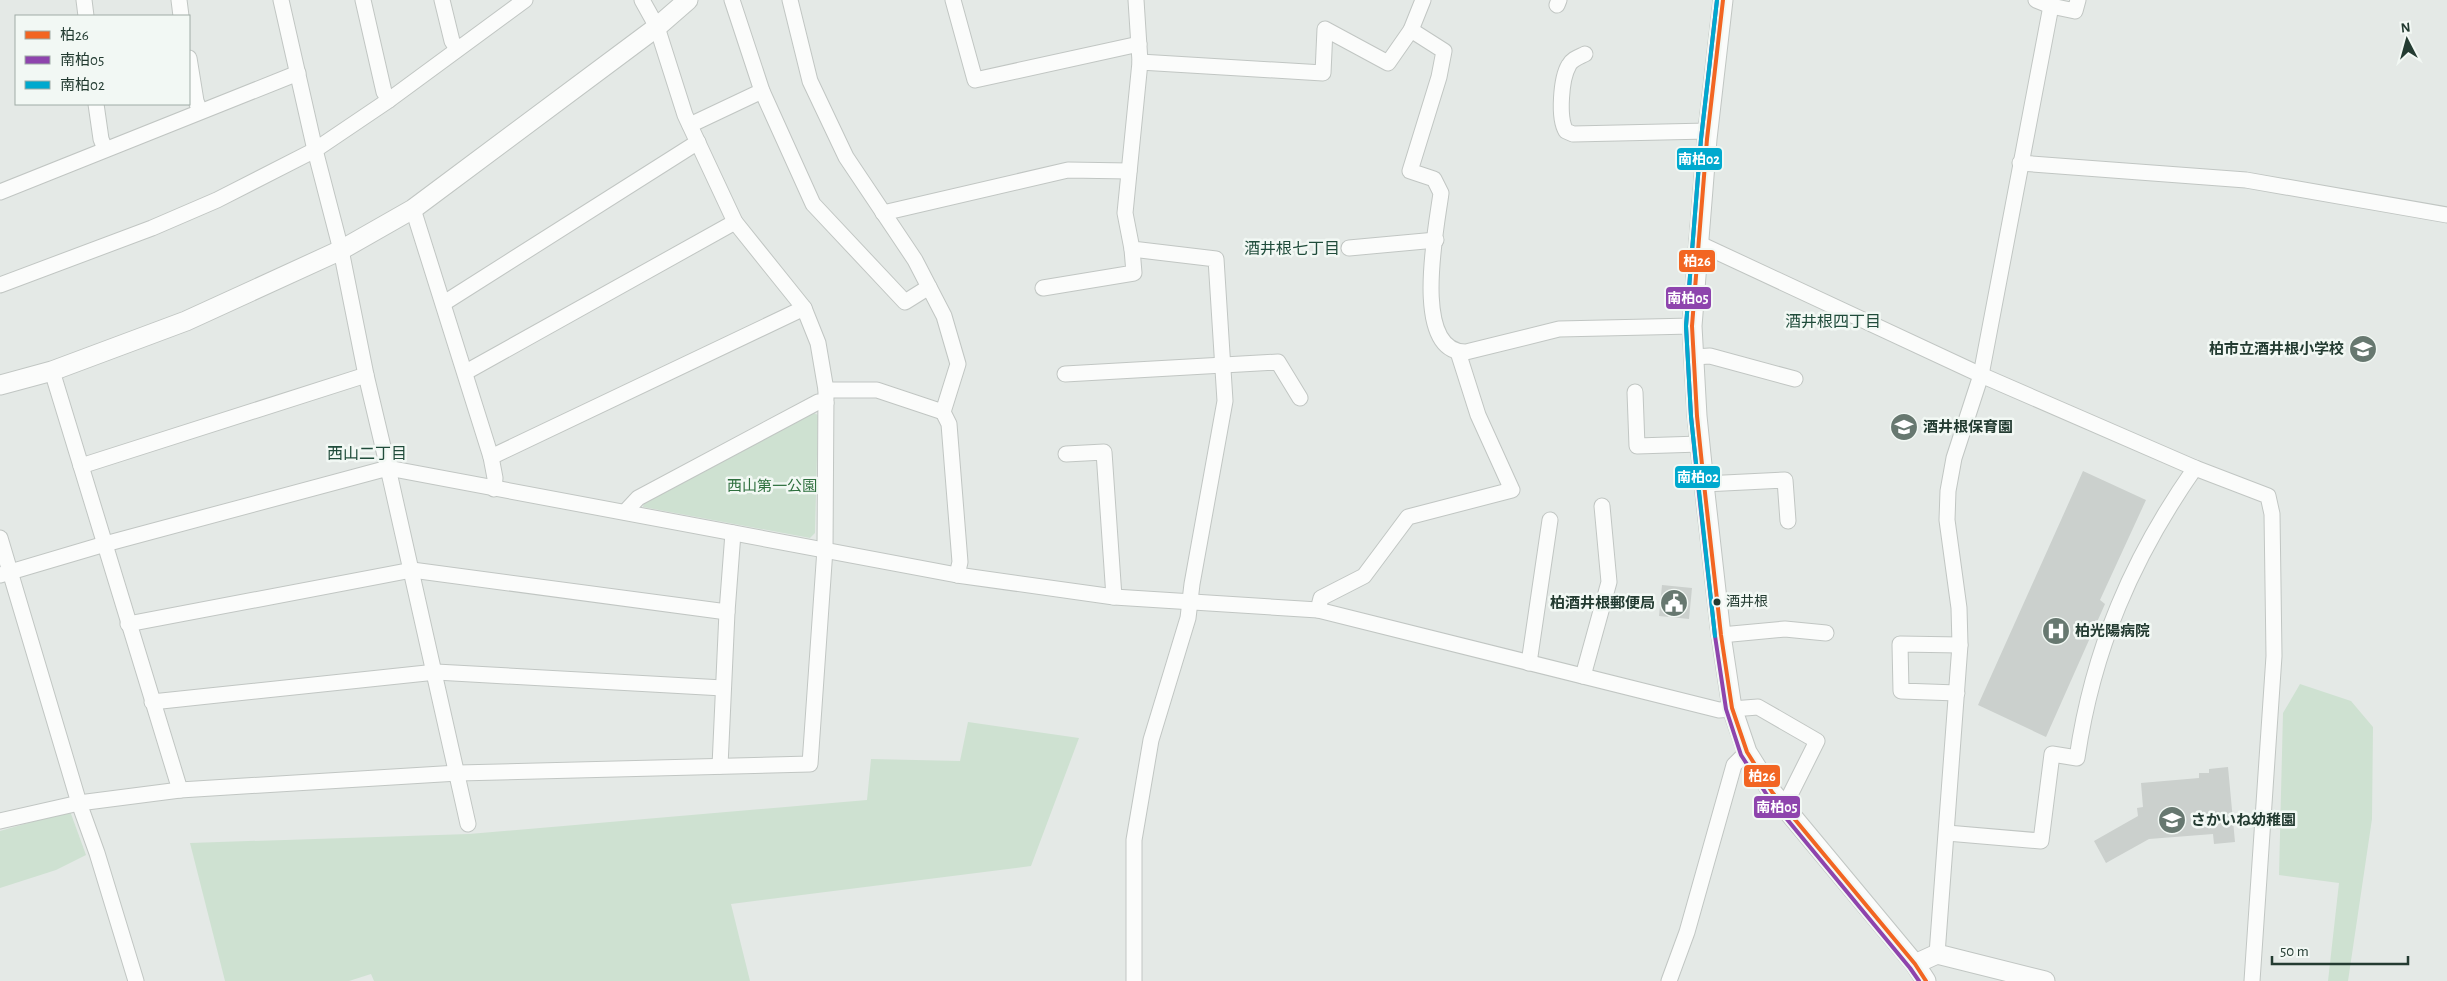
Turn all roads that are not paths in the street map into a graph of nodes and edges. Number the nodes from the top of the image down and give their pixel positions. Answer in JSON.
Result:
{"nodes":[{"id":1,"x":84,"y":0,"type":"edge"},
{"id":2,"x":178,"y":0,"type":"edge"},
{"id":3,"x":280,"y":0,"type":"edge"},
{"id":4,"x":363,"y":0,"type":"edge"},
{"id":5,"x":442,"y":0,"type":"edge"},
{"id":6,"x":642,"y":0,"type":"edge"},
{"id":7,"x":688,"y":0,"type":"edge"},
{"id":8,"x":732,"y":0,"type":"edge"},
{"id":9,"x":790,"y":0,"type":"edge"},
{"id":10,"x":953,"y":0,"type":"edge"},
{"id":11,"x":1136,"y":0,"type":"edge"},
{"id":12,"x":1423,"y":0,"type":"edge"},
{"id":13,"x":1723,"y":0,"type":"edge"},
{"id":14,"x":2036,"y":0,"type":"edge"},
{"id":15,"x":2078,"y":0,"type":"edge"},
{"id":16,"x":523,"y":1,"type":"edge"},
{"id":17,"x":2051,"y":6,"type":"junction"},
{"id":18,"x":86,"y":15,"type":"edge"},
{"id":19,"x":181,"y":15,"type":"edge"},
{"id":20,"x":657,"y":28,"type":"junction"},
{"id":21,"x":1411,"y":30,"type":"junction"},
{"id":22,"x":1139,"y":44,"type":"junction"},
{"id":23,"x":457,"y":49,"type":"junction"},
{"id":24,"x":1585,"y":54,"type":"dead end"},
{"id":25,"x":1140,"y":62,"type":"junction"},
{"id":26,"x":190,"y":63,"type":"edge"},
{"id":27,"x":298,"y":73,"type":"junction"},
{"id":28,"x":762,"y":91,"type":"junction"},
{"id":29,"x":389,"y":100,"type":"junction"},
{"id":30,"x":96,"y":105,"type":"edge"},
{"id":31,"x":200,"y":111,"type":"junction"},
{"id":32,"x":690,"y":125,"type":"junction"},
{"id":33,"x":1708,"y":131,"type":"junction"},
{"id":34,"x":698,"y":142,"type":"junction"},
{"id":35,"x":105,"y":149,"type":"junction"},
{"id":36,"x":315,"y":150,"type":"junction"},
{"id":37,"x":2020,"y":163,"type":"junction"},
{"id":38,"x":1129,"y":171,"type":"junction"},
{"id":39,"x":0,"y":192,"type":"edge"},
{"id":40,"x":413,"y":209,"type":"junction"},
{"id":41,"x":883,"y":212,"type":"junction"},
{"id":42,"x":2447,"y":215,"type":"edge"},
{"id":43,"x":735,"y":222,"type":"junction"},
{"id":44,"x":1436,"y":240,"type":"junction"},
{"id":45,"x":1700,"y":244,"type":"junction"},
{"id":46,"x":1132,"y":248,"type":"junction"},
{"id":47,"x":1349,"y":248,"type":"dead end"},
{"id":48,"x":341,"y":250,"type":"junction"},
{"id":49,"x":0,"y":285,"type":"edge"},
{"id":50,"x":929,"y":287,"type":"junction"},
{"id":51,"x":1043,"y":288,"type":"dead end"},
{"id":52,"x":444,"y":303,"type":"junction"},
{"id":53,"x":804,"y":308,"type":"junction"},
{"id":54,"x":1692,"y":326,"type":"junction"},
{"id":55,"x":1458,"y":352,"type":"junction"},
{"id":56,"x":1694,"y":357,"type":"junction"},
{"id":57,"x":1223,"y":364,"type":"junction"},
{"id":58,"x":52,"y":370,"type":"junction"},
{"id":59,"x":466,"y":372,"type":"junction"},
{"id":60,"x":1065,"y":374,"type":"dead end"},
{"id":61,"x":1980,"y":374,"type":"junction"},
{"id":62,"x":366,"y":375,"type":"junction"},
{"id":63,"x":1795,"y":378,"type":"dead end"},
{"id":64,"x":0,"y":385,"type":"edge"},
{"id":65,"x":1635,"y":392,"type":"dead end"},
{"id":66,"x":826,"y":396,"type":"junction"},
{"id":67,"x":1300,"y":398,"type":"dead end"},
{"id":68,"x":944,"y":412,"type":"junction"},
{"id":69,"x":1700,"y":444,"type":"junction"},
{"id":70,"x":1066,"y":454,"type":"dead end"},
{"id":71,"x":491,"y":457,"type":"junction"},
{"id":72,"x":81,"y":466,"type":"junction"},
{"id":73,"x":388,"y":468,"type":"junction"},
{"id":74,"x":2195,"y":468,"type":"junction"},
{"id":75,"x":1704,"y":484,"type":"junction"},
{"id":76,"x":494,"y":489,"type":"junction"},
{"id":77,"x":1602,"y":506,"type":"dead end"},
{"id":78,"x":625,"y":512,"type":"junction"},
{"id":79,"x":1550,"y":520,"type":"dead end"},
{"id":80,"x":1788,"y":521,"type":"dead end"},
{"id":81,"x":733,"y":533,"type":"junction"},
{"id":82,"x":0,"y":538,"type":"edge"},
{"id":83,"x":105,"y":544,"type":"junction"},
{"id":84,"x":824,"y":549,"type":"junction"},
{"id":85,"x":412,"y":570,"type":"junction"},
{"id":86,"x":5,"y":573,"type":"edge"},
{"id":87,"x":957,"y":574,"type":"junction"},
{"id":88,"x":1114,"y":596,"type":"junction"},
{"id":89,"x":1190,"y":602,"type":"junction"},
{"id":90,"x":1318,"y":610,"type":"junction"},
{"id":91,"x":726,"y":612,"type":"junction"},
{"id":92,"x":128,"y":624,"type":"junction"},
{"id":93,"x":1826,"y":633,"type":"dead end"},
{"id":94,"x":1721,"y":634,"type":"junction"},
{"id":95,"x":1960,"y":645,"type":"junction"},
{"id":96,"x":1529,"y":663,"type":"junction"},
{"id":97,"x":436,"y":672,"type":"junction"},
{"id":98,"x":1583,"y":676,"type":"junction"},
{"id":99,"x":723,"y":688,"type":"junction"},
{"id":100,"x":1957,"y":693,"type":"junction"},
{"id":101,"x":152,"y":702,"type":"junction"},
{"id":102,"x":1732,"y":708,"type":"junction"},
{"id":103,"x":1747,"y":752,"type":"junction"},
{"id":104,"x":720,"y":766,"type":"junction"},
{"id":105,"x":458,"y":773,"type":"junction"},
{"id":106,"x":180,"y":790,"type":"junction"},
{"id":107,"x":79,"y":803,"type":"junction"},
{"id":108,"x":1784,"y":807,"type":"junction"},
{"id":109,"x":0,"y":821,"type":"edge"},
{"id":110,"x":468,"y":824,"type":"dead end"},
{"id":111,"x":1946,"y":833,"type":"junction"},
{"id":112,"x":1937,"y":954,"type":"junction"},
{"id":113,"x":1915,"y":964,"type":"junction"},
{"id":114,"x":136,"y":981,"type":"edge"},
{"id":115,"x":1134,"y":981,"type":"edge"},
{"id":116,"x":1669,"y":981,"type":"edge"},
{"id":117,"x":1926,"y":981,"type":"edge"},
{"id":118,"x":2045,"y":981,"type":"edge"},
{"id":119,"x":2252,"y":981,"type":"edge"}],
"edges":[{"from":1,"to":18,"type":"street"},
{"from":2,"to":19,"type":"street"},
{"from":3,"to":27,"type":"street"},
{"from":4,"to":29,"type":"street"},
{"from":5,"to":23,"type":"street"},
{"from":6,"to":20,"type":"street"},
{"from":7,"to":20,"type":"street"},
{"from":8,"to":28,"type":"street"},
{"from":9,"to":41,"type":"street"},
{"from":10,"to":22,"type":"street"},
{"from":11,"to":22,"type":"street"},
{"from":12,"to":21,"type":"street"},
{"from":13,"to":33,"type":"street"},
{"from":14,"to":17,"type":"street"},
{"from":15,"to":17,"type":"street"},
{"from":16,"to":23,"type":"street"},
{"from":17,"to":37,"type":"street"},
{"from":20,"to":32,"type":"street"},
{"from":20,"to":40,"type":"street"},
{"from":21,"to":25,"type":"street"},
{"from":21,"to":44,"type":"street"},
{"from":22,"to":25,"type":"street"},
{"from":23,"to":29,"type":"street"},
{"from":24,"to":33,"type":"street"},
{"from":25,"to":38,"type":"street"},
{"from":26,"to":31,"type":"street"},
{"from":27,"to":31,"type":"street"},
{"from":27,"to":36,"type":"street"},
{"from":28,"to":32,"type":"street"},
{"from":28,"to":50,"type":"street"},
{"from":29,"to":36,"type":"street"},
{"from":30,"to":35,"type":"street"},
{"from":31,"to":35,"type":"street"},
{"from":32,"to":34,"type":"street"},
{"from":33,"to":45,"type":"street"},
{"from":34,"to":43,"type":"street"},
{"from":34,"to":52,"type":"street"},
{"from":35,"to":39,"type":"street"},
{"from":36,"to":48,"type":"street"},
{"from":36,"to":49,"type":"street"},
{"from":37,"to":42,"type":"street"},
{"from":37,"to":61,"type":"street"},
{"from":38,"to":41,"type":"street"},
{"from":38,"to":46,"type":"street"},
{"from":40,"to":48,"type":"street"},
{"from":40,"to":52,"type":"street"},
{"from":41,"to":50,"type":"street"},
{"from":43,"to":53,"type":"street"},
{"from":43,"to":59,"type":"street"},
{"from":44,"to":47,"type":"street"},
{"from":44,"to":55,"type":"street"},
{"from":45,"to":54,"type":"street"},
{"from":45,"to":61,"type":"street"},
{"from":46,"to":51,"type":"street"},
{"from":46,"to":57,"type":"street"},
{"from":48,"to":58,"type":"street"},
{"from":48,"to":62,"type":"street"},
{"from":50,"to":68,"type":"street"},
{"from":52,"to":59,"type":"street"},
{"from":53,"to":66,"type":"street"},
{"from":53,"to":71,"type":"street"},
{"from":54,"to":55,"type":"street"},
{"from":54,"to":56,"type":"street"},
{"from":55,"to":90,"type":"street"},
{"from":56,"to":63,"type":"street"},
{"from":56,"to":69,"type":"street"},
{"from":57,"to":60,"type":"street"},
{"from":57,"to":67,"type":"street"},
{"from":57,"to":89,"type":"street"},
{"from":58,"to":64,"type":"street"},
{"from":58,"to":72,"type":"street"},
{"from":59,"to":71,"type":"street"},
{"from":61,"to":74,"type":"street"},
{"from":61,"to":95,"type":"street"},
{"from":62,"to":72,"type":"street"},
{"from":62,"to":73,"type":"street"},
{"from":65,"to":69,"type":"street"},
{"from":66,"to":68,"type":"street"},
{"from":66,"to":78,"type":"street"},
{"from":66,"to":84,"type":"street"},
{"from":68,"to":87,"type":"street"},
{"from":69,"to":75,"type":"street"},
{"from":70,"to":88,"type":"street"},
{"from":71,"to":76,"type":"street"},
{"from":72,"to":83,"type":"street"},
{"from":73,"to":76,"type":"street"},
{"from":73,"to":83,"type":"street"},
{"from":73,"to":85,"type":"street"},
{"from":74,"to":111,"type":"street"},
{"from":74,"to":119,"type":"street"},
{"from":75,"to":80,"type":"street"},
{"from":75,"to":94,"type":"street"},
{"from":76,"to":78,"type":"street"},
{"from":77,"to":98,"type":"street"},
{"from":78,"to":81,"type":"street"},
{"from":79,"to":96,"type":"street"},
{"from":81,"to":84,"type":"street"},
{"from":81,"to":91,"type":"street"},
{"from":82,"to":86,"type":"street"},
{"from":83,"to":86,"type":"street"},
{"from":83,"to":92,"type":"street"},
{"from":84,"to":87,"type":"street"},
{"from":84,"to":104,"type":"street"},
{"from":85,"to":91,"type":"street"},
{"from":85,"to":92,"type":"street"},
{"from":85,"to":97,"type":"street"},
{"from":86,"to":107,"type":"street"},
{"from":87,"to":88,"type":"street"},
{"from":88,"to":89,"type":"street"},
{"from":89,"to":90,"type":"street"},
{"from":89,"to":115,"type":"street"},
{"from":90,"to":96,"type":"street"},
{"from":91,"to":99,"type":"street"},
{"from":92,"to":101,"type":"street"},
{"from":93,"to":94,"type":"street"},
{"from":94,"to":102,"type":"street"},
{"from":95,"to":100,"type":"street"},
{"from":95,"to":100,"type":"street"},
{"from":96,"to":98,"type":"street"},
{"from":97,"to":99,"type":"street"},
{"from":97,"to":101,"type":"street"},
{"from":97,"to":105,"type":"street"},
{"from":98,"to":102,"type":"street"},
{"from":99,"to":104,"type":"street"},
{"from":100,"to":111,"type":"street"},
{"from":101,"to":106,"type":"street"},
{"from":102,"to":103,"type":"street"},
{"from":102,"to":108,"type":"street"},
{"from":103,"to":108,"type":"street"},
{"from":103,"to":116,"type":"street"},
{"from":104,"to":105,"type":"street"},
{"from":105,"to":106,"type":"street"},
{"from":105,"to":110,"type":"street"},
{"from":106,"to":107,"type":"street"},
{"from":107,"to":109,"type":"street"},
{"from":107,"to":114,"type":"street"},
{"from":108,"to":113,"type":"street"},
{"from":111,"to":112,"type":"street"},
{"from":112,"to":113,"type":"street"},
{"from":112,"to":118,"type":"street"},
{"from":113,"to":117,"type":"street"}]}
